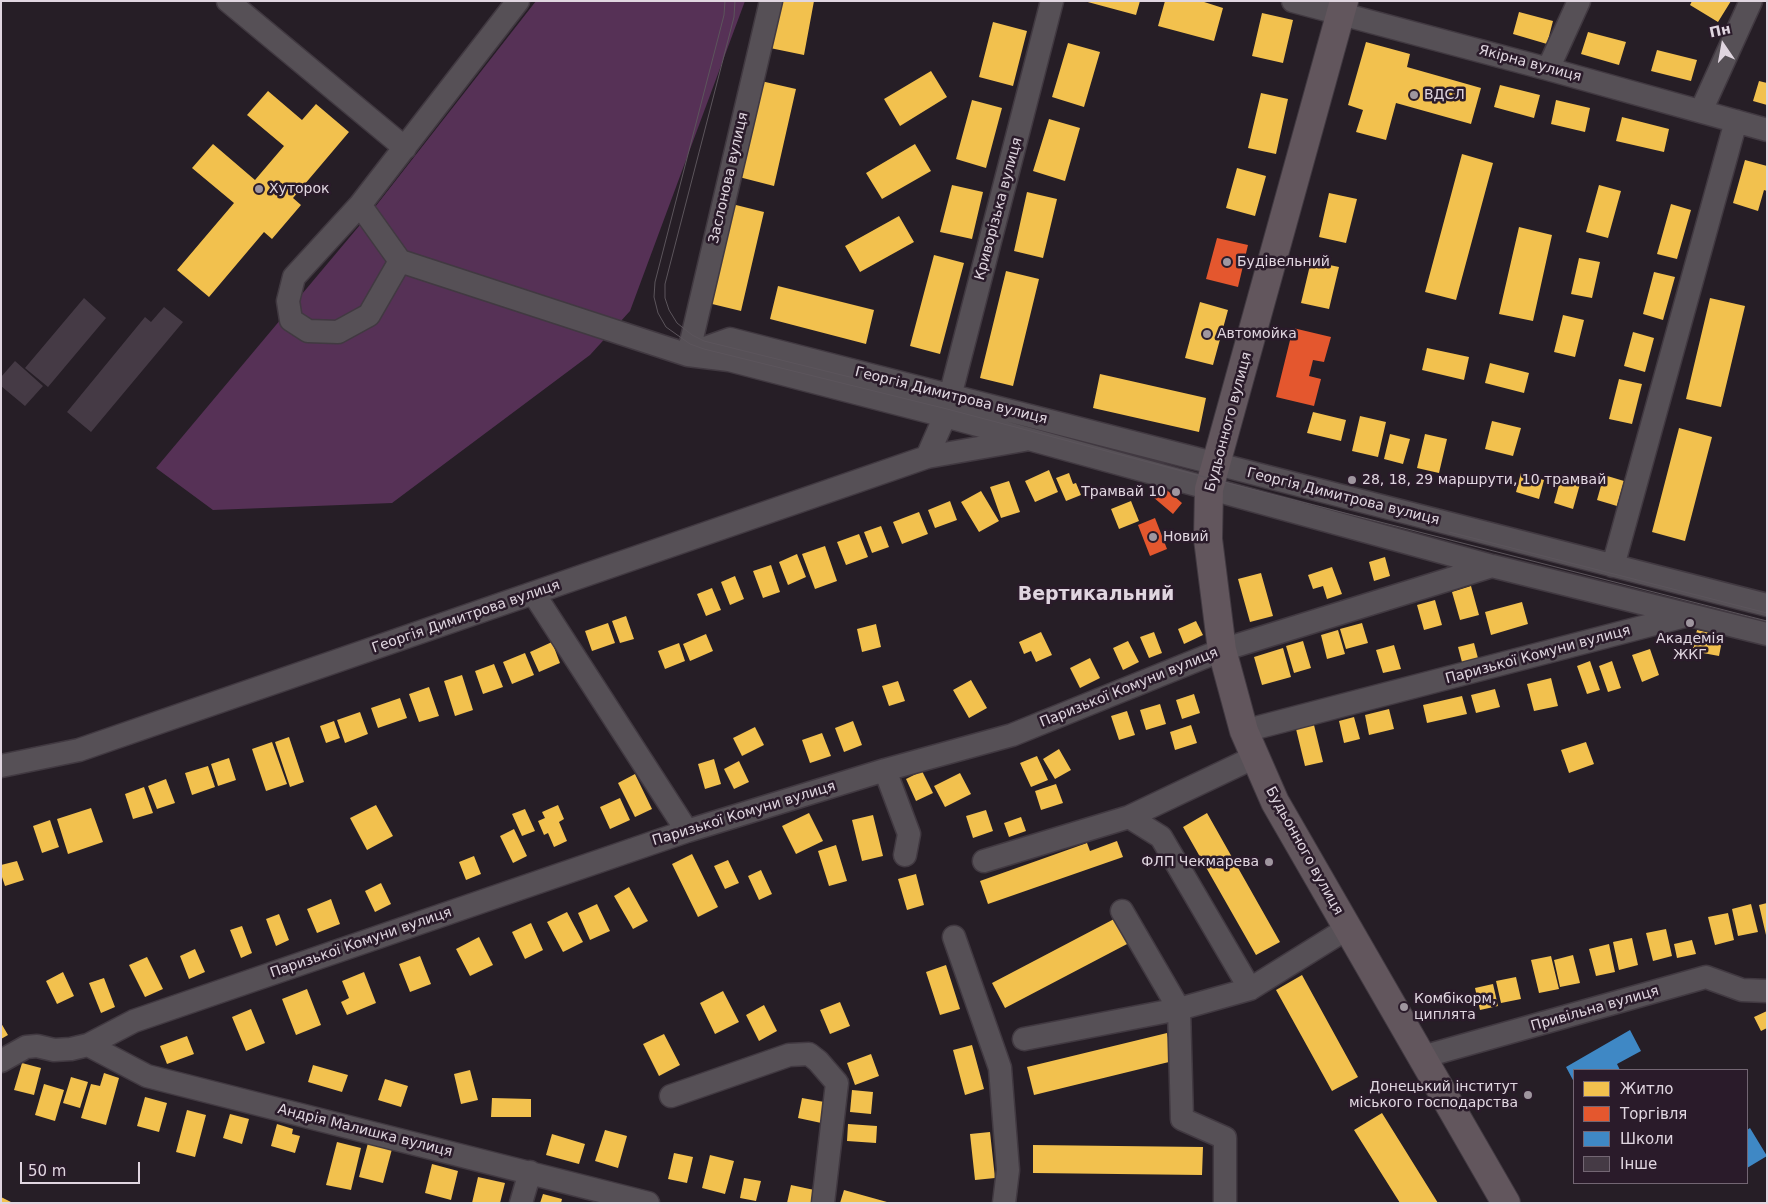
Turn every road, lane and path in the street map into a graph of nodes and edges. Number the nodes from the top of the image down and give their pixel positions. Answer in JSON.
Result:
{"nodes":[{"id":1,"x":228,"y":1,"type":"edge"},
{"id":2,"x":518,"y":1,"type":"edge"},
{"id":3,"x":771,"y":1,"type":"edge"},
{"id":4,"x":1052,"y":1,"type":"edge"},
{"id":5,"x":1293,"y":1,"type":"edge"},
{"id":6,"x":1579,"y":1,"type":"edge"},
{"id":7,"x":1751,"y":1,"type":"edge"},
{"id":8,"x":1342,"y":8,"type":"edge"},
{"id":9,"x":1548,"y":69,"type":"junction"},
{"id":10,"x":1701,"y":111,"type":"junction"},
{"id":11,"x":1736,"y":121,"type":"junction"},
{"id":12,"x":1767,"y":130,"type":"edge"},
{"id":13,"x":405,"y":148,"type":"junction"},
{"id":14,"x":360,"y":205,"type":"junction"},
{"id":15,"x":400,"y":261,"type":"junction"},
{"id":16,"x":688,"y":354,"type":"junction"},
{"id":17,"x":947,"y":406,"type":"junction"},
{"id":18,"x":1032,"y":439,"type":"junction"},
{"id":19,"x":927,"y":457,"type":"junction"},
{"id":20,"x":1212,"y":477,"type":"junction"},
{"id":21,"x":1492,"y":566,"type":"junction"},
{"id":22,"x":1613,"y":566,"type":"junction"},
{"id":23,"x":534,"y":594,"type":"junction"},
{"id":24,"x":1767,"y":605,"type":"edge"},
{"id":25,"x":1687,"y":616,"type":"junction"},
{"id":26,"x":1767,"y":634,"type":"edge"},
{"id":27,"x":1222,"y":650,"type":"junction"},
{"id":28,"x":1244,"y":731,"type":"junction"},
{"id":29,"x":1255,"y":758,"type":"junction"},
{"id":30,"x":1,"y":766,"type":"edge"},
{"id":31,"x":885,"y":770,"type":"junction"},
{"id":32,"x":1129,"y":817,"type":"junction"},
{"id":33,"x":687,"y":831,"type":"junction"},
{"id":34,"x":905,"y":855,"type":"dead end"},
{"id":35,"x":984,"y":861,"type":"dead end"},
{"id":36,"x":1122,"y":911,"type":"dead end"},
{"id":37,"x":1348,"y":928,"type":"junction"},
{"id":38,"x":954,"y":936,"type":"dead end"},
{"id":39,"x":1250,"y":989,"type":"junction"},
{"id":40,"x":1767,"y":991,"type":"edge"},
{"id":41,"x":1178,"y":1009,"type":"junction"},
{"id":42,"x":1024,"y":1039,"type":"dead end"},
{"id":43,"x":88,"y":1045,"type":"junction"},
{"id":44,"x":1422,"y":1057,"type":"junction"},
{"id":45,"x":1,"y":1062,"type":"edge"},
{"id":46,"x":671,"y":1096,"type":"dead end"},
{"id":47,"x":530,"y":1172,"type":"junction"},
{"id":48,"x":522,"y":1203,"type":"edge"},
{"id":49,"x":648,"y":1203,"type":"edge"},
{"id":50,"x":823,"y":1203,"type":"edge"},
{"id":51,"x":1004,"y":1203,"type":"edge"},
{"id":52,"x":1224,"y":1203,"type":"edge"},
{"id":53,"x":1506,"y":1203,"type":"edge"}],
"edges":[{"from":1,"to":13,"type":"street"},
{"from":2,"to":13,"type":"street"},
{"from":3,"to":16,"type":"street","name":"Заслонова вулиця"},
{"from":4,"to":17,"type":"street","name":"Криворізька вулиця"},
{"from":5,"to":8,"type":"street","name":"Якірна вулиця"},
{"from":6,"to":9,"type":"street"},
{"from":7,"to":10,"type":"street"},
{"from":8,"to":9,"type":"street","name":"Якірна вулиця"},
{"from":8,"to":20,"type":"main road","name":"Будьонного вулиця"},
{"from":9,"to":10,"type":"street","name":"Якірна вулиця"},
{"from":10,"to":11,"type":"street","name":"Якірна вулиця"},
{"from":11,"to":12,"type":"street","name":"Якірна вулиця"},
{"from":11,"to":22,"type":"street"},
{"from":13,"to":14,"type":"street"},
{"from":14,"to":15,"type":"street"},
{"from":14,"to":15,"type":"street"},
{"from":15,"to":16,"type":"street","name":"Георгія Димитрова вулиця"},
{"from":16,"to":17,"type":"street","name":"Георгія Димитрова вулиця"},
{"from":17,"to":18,"type":"street","name":"Георгія Димитрова вулиця"},
{"from":17,"to":19,"type":"street","name":"Георгія Димитрова вулиця"},
{"from":17,"to":20,"type":"street","name":"Георгія Димитрова вулиця"},
{"from":18,"to":19,"type":"street","name":"Георгія Димитрова вулиця"},
{"from":18,"to":20,"type":"street","name":"Георгія Димитрова вулиця"},
{"from":19,"to":23,"type":"street","name":"Георгія Димитрова вулиця"},
{"from":20,"to":21,"type":"street","name":"Георгія Димитрова вулиця"},
{"from":20,"to":22,"type":"street","name":"Георгія Димитрова вулиця"},
{"from":20,"to":27,"type":"main road","name":"Будьонного вулиця"},
{"from":21,"to":25,"type":"street","name":"Георгія Димитрова вулиця"},
{"from":21,"to":27,"type":"street","name":"Паризької Комуни вулиця"},
{"from":22,"to":24,"type":"street","name":"Георгія Димитрова вулиця"},
{"from":23,"to":30,"type":"street","name":"Георгія Димитрова вулиця"},
{"from":23,"to":33,"type":"street"},
{"from":25,"to":26,"type":"street","name":"Георгія Димитрова вулиця"},
{"from":25,"to":28,"type":"street","name":"Паризької Комуни вулиця"},
{"from":27,"to":28,"type":"main road","name":"Будьонного вулиця"},
{"from":27,"to":31,"type":"street","name":"Паризької Комуни вулиця"},
{"from":28,"to":29,"type":"main road","name":"Будьонного вулиця"},
{"from":29,"to":32,"type":"street"},
{"from":29,"to":37,"type":"main road","name":"Будьонного вулиця"},
{"from":31,"to":33,"type":"street","name":"Паризької Комуни вулиця"},
{"from":31,"to":34,"type":"street"},
{"from":32,"to":35,"type":"street"},
{"from":32,"to":39,"type":"street"},
{"from":33,"to":43,"type":"street","name":"Паризької Комуни вулиця"},
{"from":36,"to":41,"type":"street"},
{"from":37,"to":39,"type":"street"},
{"from":37,"to":44,"type":"main road","name":"Будьонного вулиця"},
{"from":38,"to":51,"type":"street"},
{"from":39,"to":41,"type":"street"},
{"from":40,"to":44,"type":"street","name":"Привільна вулиця"},
{"from":41,"to":42,"type":"street"},
{"from":41,"to":52,"type":"street"},
{"from":43,"to":45,"type":"street","name":"Паризької Комуни вулиця"},
{"from":43,"to":47,"type":"street","name":"Андрія Малишка вулиця"},
{"from":44,"to":53,"type":"main road","name":"Будьонного вулиця"},
{"from":46,"to":50,"type":"street"},
{"from":47,"to":48,"type":"street"},
{"from":47,"to":49,"type":"street","name":"Андрія Малишка вулиця"}]}
